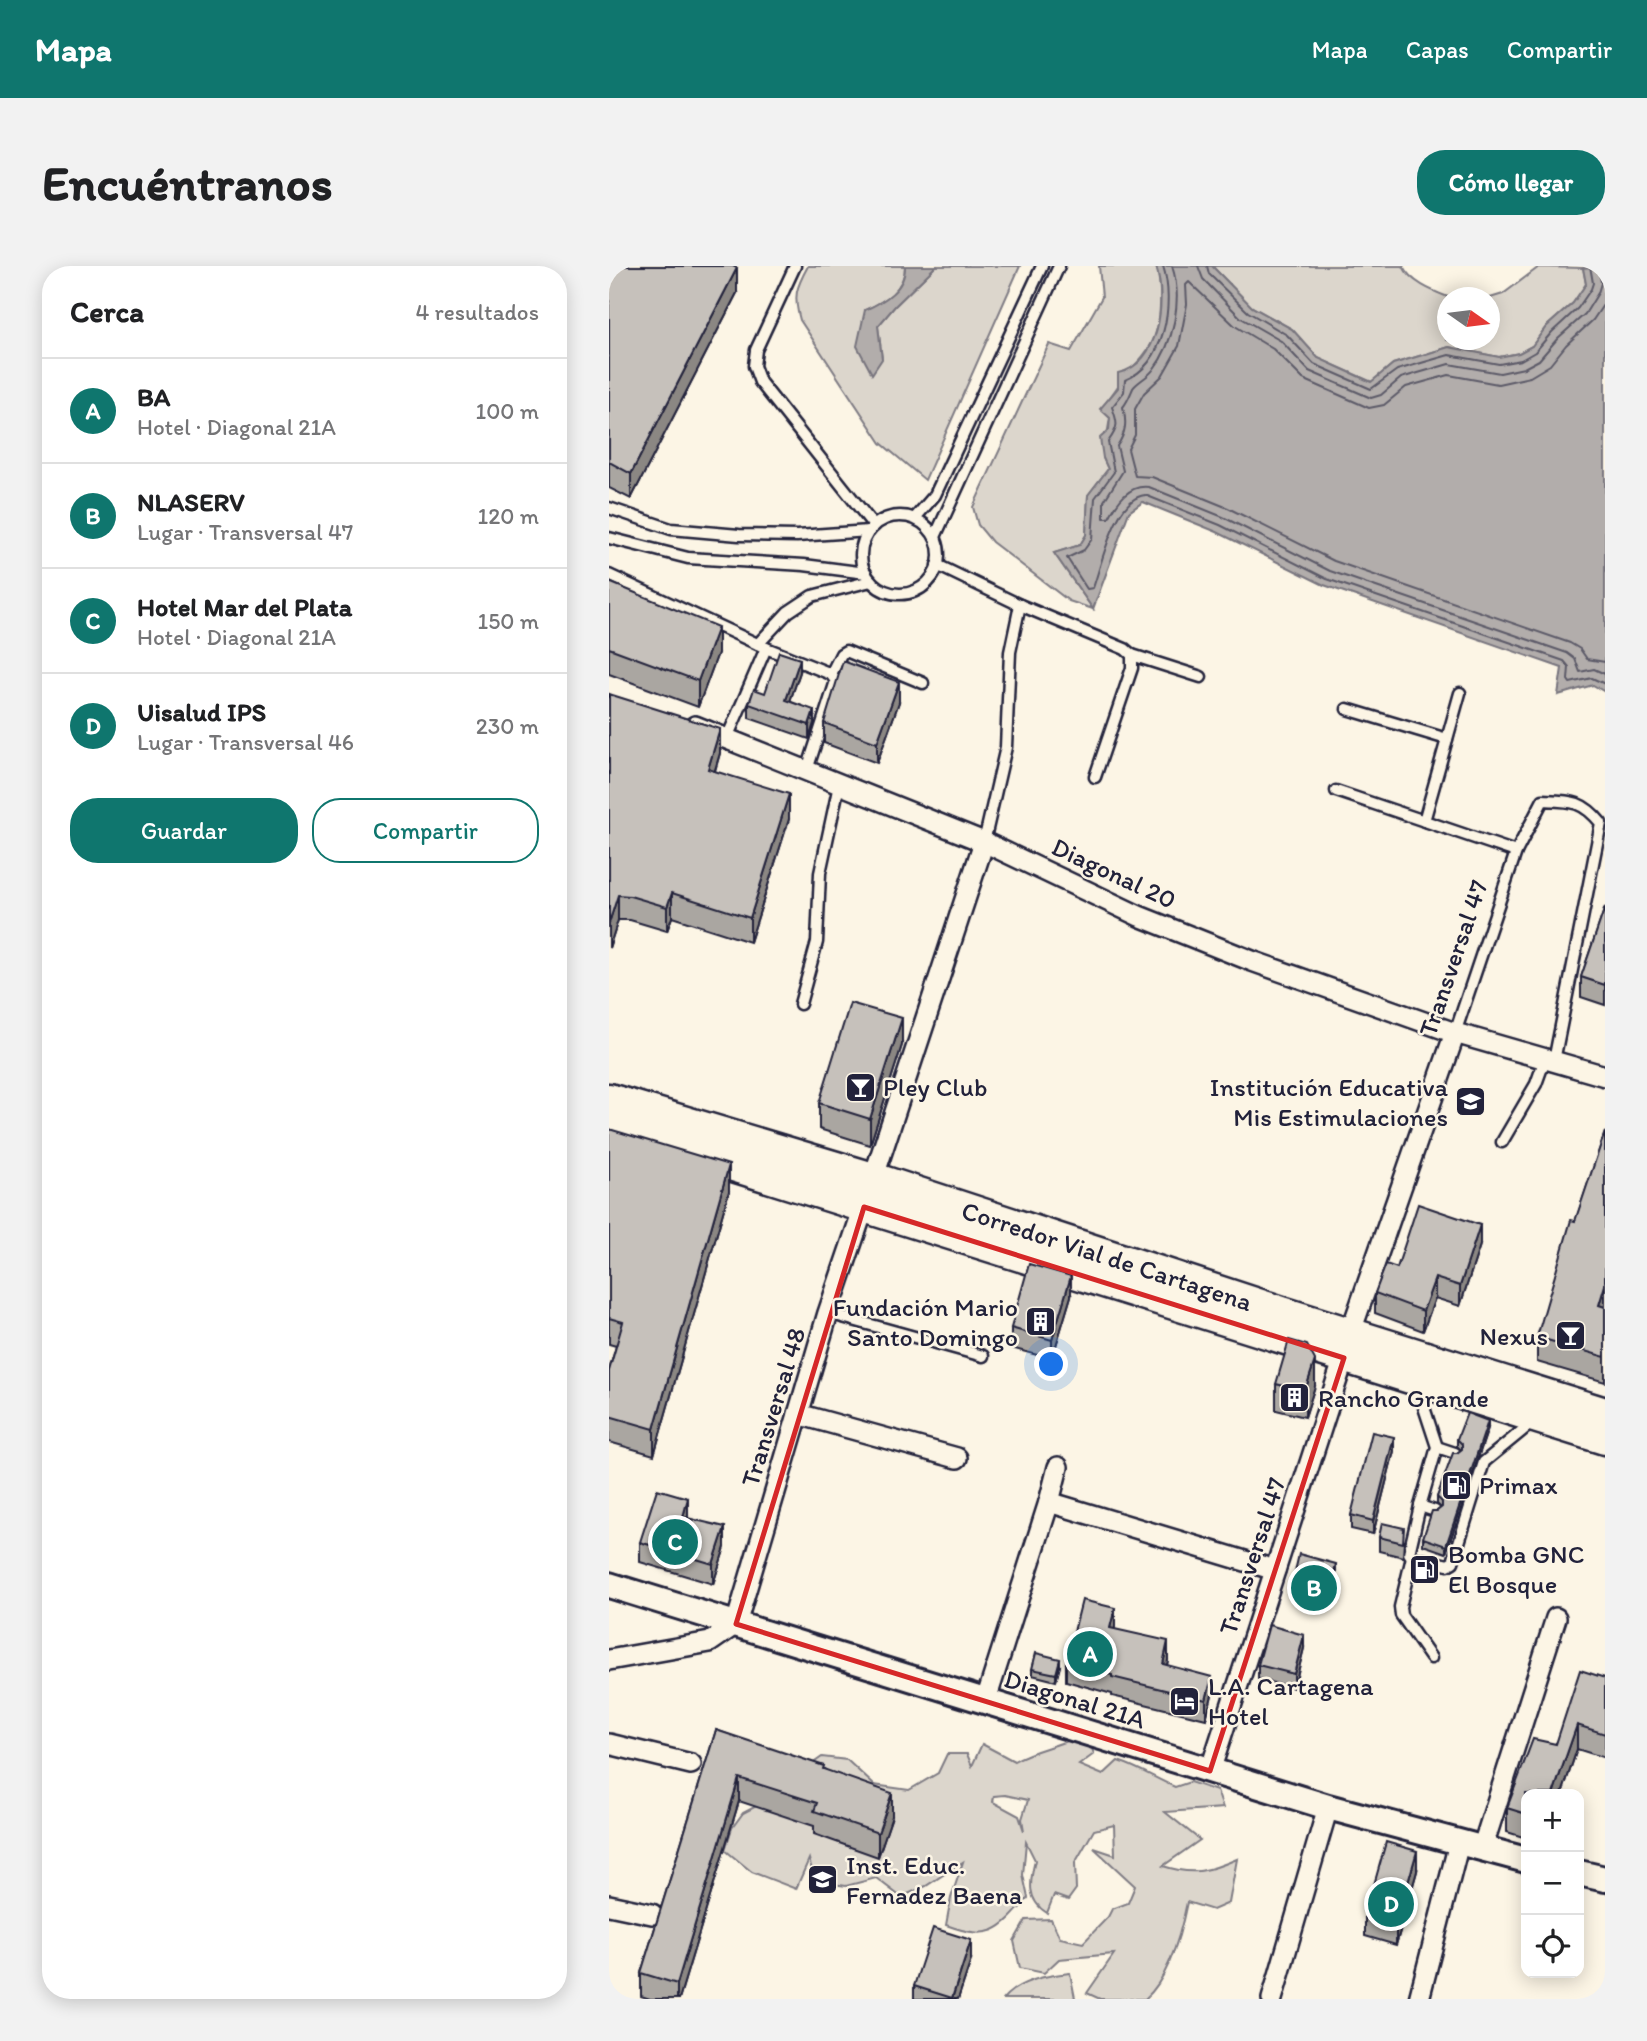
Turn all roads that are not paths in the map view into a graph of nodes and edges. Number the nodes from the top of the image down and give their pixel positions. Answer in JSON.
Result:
{"nodes":[{"id":1,"x":795,"y":266,"type":"edge"},
{"id":2,"x":1042,"y":266,"type":"edge"},
{"id":3,"x":1059,"y":266,"type":"edge"},
{"id":4,"x":609,"y":508,"type":"edge"},
{"id":5,"x":915,"y":519,"type":"junction"},
{"id":6,"x":871,"y":529,"type":"junction"},
{"id":7,"x":935,"y":537,"type":"junction"},
{"id":8,"x":609,"y":538,"type":"edge"},
{"id":9,"x":937,"y":565,"type":"junction"},
{"id":10,"x":609,"y":575,"type":"edge"},
{"id":11,"x":868,"y":577,"type":"junction"},
{"id":12,"x":1020,"y":605,"type":"junction"},
{"id":13,"x":762,"y":646,"type":"junction"},
{"id":14,"x":1132,"y":655,"type":"junction"},
{"id":15,"x":831,"y":674,"type":"junction"},
{"id":16,"x":1202,"y":677,"type":"dead end"},
{"id":17,"x":923,"y":683,"type":"dead end"},
{"id":18,"x":1460,"y":694,"type":"dead end"},
{"id":19,"x":1347,"y":709,"type":"dead end"},
{"id":20,"x":674,"y":719,"type":"edge"},
{"id":21,"x":726,"y":738,"type":"junction"},
{"id":22,"x":1447,"y":739,"type":"junction"},
{"id":23,"x":807,"y":770,"type":"junction"},
{"id":24,"x":1095,"y":777,"type":"dead end"},
{"id":25,"x":839,"y":785,"type":"junction"},
{"id":26,"x":1336,"y":791,"type":"dead end"},
{"id":27,"x":1424,"y":821,"type":"junction"},
{"id":28,"x":984,"y":842,"type":"junction"},
{"id":29,"x":1516,"y":852,"type":"junction"},
{"id":30,"x":800,"y":1004,"type":"dead end"},
{"id":31,"x":1455,"y":1033,"type":"junction"},
{"id":32,"x":1549,"y":1060,"type":"junction"},
{"id":33,"x":1605,"y":1076,"type":"edge"},
{"id":34,"x":609,"y":1100,"type":"edge"},
{"id":35,"x":609,"y":1126,"type":"edge"},
{"id":36,"x":1502,"y":1142,"type":"dead end"},
{"id":37,"x":868,"y":1193,"type":"junction"},
{"id":38,"x":828,"y":1313,"type":"junction"},
{"id":39,"x":1347,"y":1347,"type":"junction"},
{"id":40,"x":983,"y":1356,"type":"dead end"},
{"id":41,"x":1415,"y":1379,"type":"junction"},
{"id":42,"x":1544,"y":1399,"type":"junction"},
{"id":43,"x":798,"y":1414,"type":"junction"},
{"id":44,"x":1605,"y":1414,"type":"edge"},
{"id":45,"x":1605,"y":1438,"type":"edge"},
{"id":46,"x":1437,"y":1447,"type":"junction"},
{"id":47,"x":1455,"y":1452,"type":"edge"},
{"id":48,"x":957,"y":1458,"type":"dead end"},
{"id":49,"x":1058,"y":1467,"type":"dead end"},
{"id":50,"x":1049,"y":1502,"type":"junction"},
{"id":51,"x":1420,"y":1506,"type":"junction"},
{"id":52,"x":1435,"y":1511,"type":"edge"},
{"id":53,"x":1412,"y":1557,"type":"junction"},
{"id":54,"x":1275,"y":1570,"type":"junction"},
{"id":55,"x":609,"y":1585,"type":"edge"},
{"id":56,"x":1556,"y":1618,"type":"dead end"},
{"id":57,"x":736,"y":1624,"type":"junction"},
{"id":58,"x":1431,"y":1658,"type":"dead end"},
{"id":59,"x":609,"y":1660,"type":"edge"},
{"id":60,"x":985,"y":1703,"type":"junction"},
{"id":61,"x":609,"y":1744,"type":"edge"},
{"id":62,"x":691,"y":1764,"type":"dead end"},
{"id":63,"x":1210,"y":1771,"type":"junction"},
{"id":64,"x":1328,"y":1807,"type":"junction"},
{"id":65,"x":1470,"y":1846,"type":"junction"},
{"id":66,"x":1521,"y":1859,"type":"edge"},
{"id":67,"x":1584,"y":1874,"type":"edge"},
{"id":68,"x":1605,"y":1879,"type":"edge"},
{"id":69,"x":609,"y":1905,"type":"edge"},
{"id":70,"x":652,"y":1914,"type":"dead end"},
{"id":71,"x":1272,"y":1999,"type":"edge"},
{"id":72,"x":1419,"y":1999,"type":"edge"}],
"edges":[{"from":1,"to":6,"type":"lane"},
{"from":2,"to":5,"type":"lane"},
{"from":3,"to":7,"type":"lane"},
{"from":4,"to":6,"type":"lane"},
{"from":5,"to":6,"type":"lane"},
{"from":5,"to":7,"type":"lane"},
{"from":6,"to":11,"type":"lane"},
{"from":7,"to":9,"type":"lane"},
{"from":8,"to":11,"type":"lane"},
{"from":9,"to":11,"type":"lane"},
{"from":9,"to":12,"type":"lane"},
{"from":10,"to":13,"type":"lane"},
{"from":11,"to":13,"type":"lane"},
{"from":12,"to":14,"type":"lane"},
{"from":12,"to":28,"type":"lane"},
{"from":13,"to":15,"type":"lane"},
{"from":13,"to":21,"type":"lane"},
{"from":14,"to":16,"type":"lane"},
{"from":14,"to":24,"type":"lane"},
{"from":15,"to":17,"type":"lane"},
{"from":15,"to":23,"type":"lane"},
{"from":18,"to":22,"type":"lane"},
{"from":19,"to":22,"type":"lane"},
{"from":20,"to":21,"type":"street","name":"Diagonal 20"},
{"from":21,"to":23,"type":"street","name":"Diagonal 20"},
{"from":22,"to":27,"type":"lane"},
{"from":23,"to":25,"type":"street","name":"Diagonal 20"},
{"from":25,"to":28,"type":"street","name":"Diagonal 20"},
{"from":25,"to":30,"type":"lane"},
{"from":26,"to":27,"type":"lane"},
{"from":27,"to":29,"type":"lane"},
{"from":28,"to":31,"type":"street","name":"Diagonal 20"},
{"from":28,"to":37,"type":"street","name":"Transversal 48"},
{"from":29,"to":31,"type":"lane","name":"Transversal 47"},
{"from":29,"to":32,"type":"lane","name":"Transversal 47"},
{"from":31,"to":32,"type":"street","name":"Diagonal 20"},
{"from":31,"to":39,"type":"street","name":"Transversal 47"},
{"from":32,"to":33,"type":"street","name":"Diagonal 20"},
{"from":32,"to":36,"type":"lane"},
{"from":34,"to":37,"type":"main road","name":"Corredor Vial de Cartagena"},
{"from":35,"to":37,"type":"main road","name":"Corredor Vial de Cartagena"},
{"from":37,"to":38,"type":"street","name":"Transversal 48"},
{"from":37,"to":39,"type":"main road","name":"Corredor Vial de Cartagena"},
{"from":38,"to":40,"type":"lane"},
{"from":38,"to":43,"type":"street","name":"Transversal 48"},
{"from":39,"to":41,"type":"main road","name":"Corredor Vial de Cartagena"},
{"from":39,"to":42,"type":"main road","name":"Corredor Vial de Cartagena"},
{"from":39,"to":54,"type":"street","name":"Transversal 47"},
{"from":41,"to":42,"type":"main road","name":"Corredor Vial de Cartagena"},
{"from":41,"to":46,"type":"lane"},
{"from":42,"to":44,"type":"main road","name":"Corredor Vial de Cartagena"},
{"from":42,"to":45,"type":"main road","name":"Corredor Vial de Cartagena"},
{"from":42,"to":53,"type":"lane"},
{"from":43,"to":48,"type":"street"},
{"from":43,"to":57,"type":"street","name":"Transversal 48"},
{"from":46,"to":47,"type":"lane"},
{"from":46,"to":51,"type":"lane"},
{"from":49,"to":50,"type":"street"},
{"from":50,"to":54,"type":"street"},
{"from":50,"to":60,"type":"street"},
{"from":51,"to":52,"type":"lane"},
{"from":51,"to":53,"type":"lane"},
{"from":53,"to":58,"type":"lane"},
{"from":54,"to":63,"type":"street","name":"Transversal 47"},
{"from":55,"to":57,"type":"street","name":"Diagonal 21A"},
{"from":56,"to":65,"type":"street"},
{"from":57,"to":59,"type":"street"},
{"from":57,"to":60,"type":"street","name":"Diagonal 21A"},
{"from":60,"to":63,"type":"street","name":"Diagonal 21A"},
{"from":61,"to":62,"type":"street"},
{"from":63,"to":64,"type":"street","name":"Diagonal 21A"},
{"from":64,"to":65,"type":"street","name":"Diagonal 21A"},
{"from":64,"to":71,"type":"street"},
{"from":65,"to":66,"type":"street","name":"Diagonal 21A"},
{"from":65,"to":72,"type":"street"},
{"from":67,"to":68,"type":"street"},
{"from":69,"to":70,"type":"street"}]}
